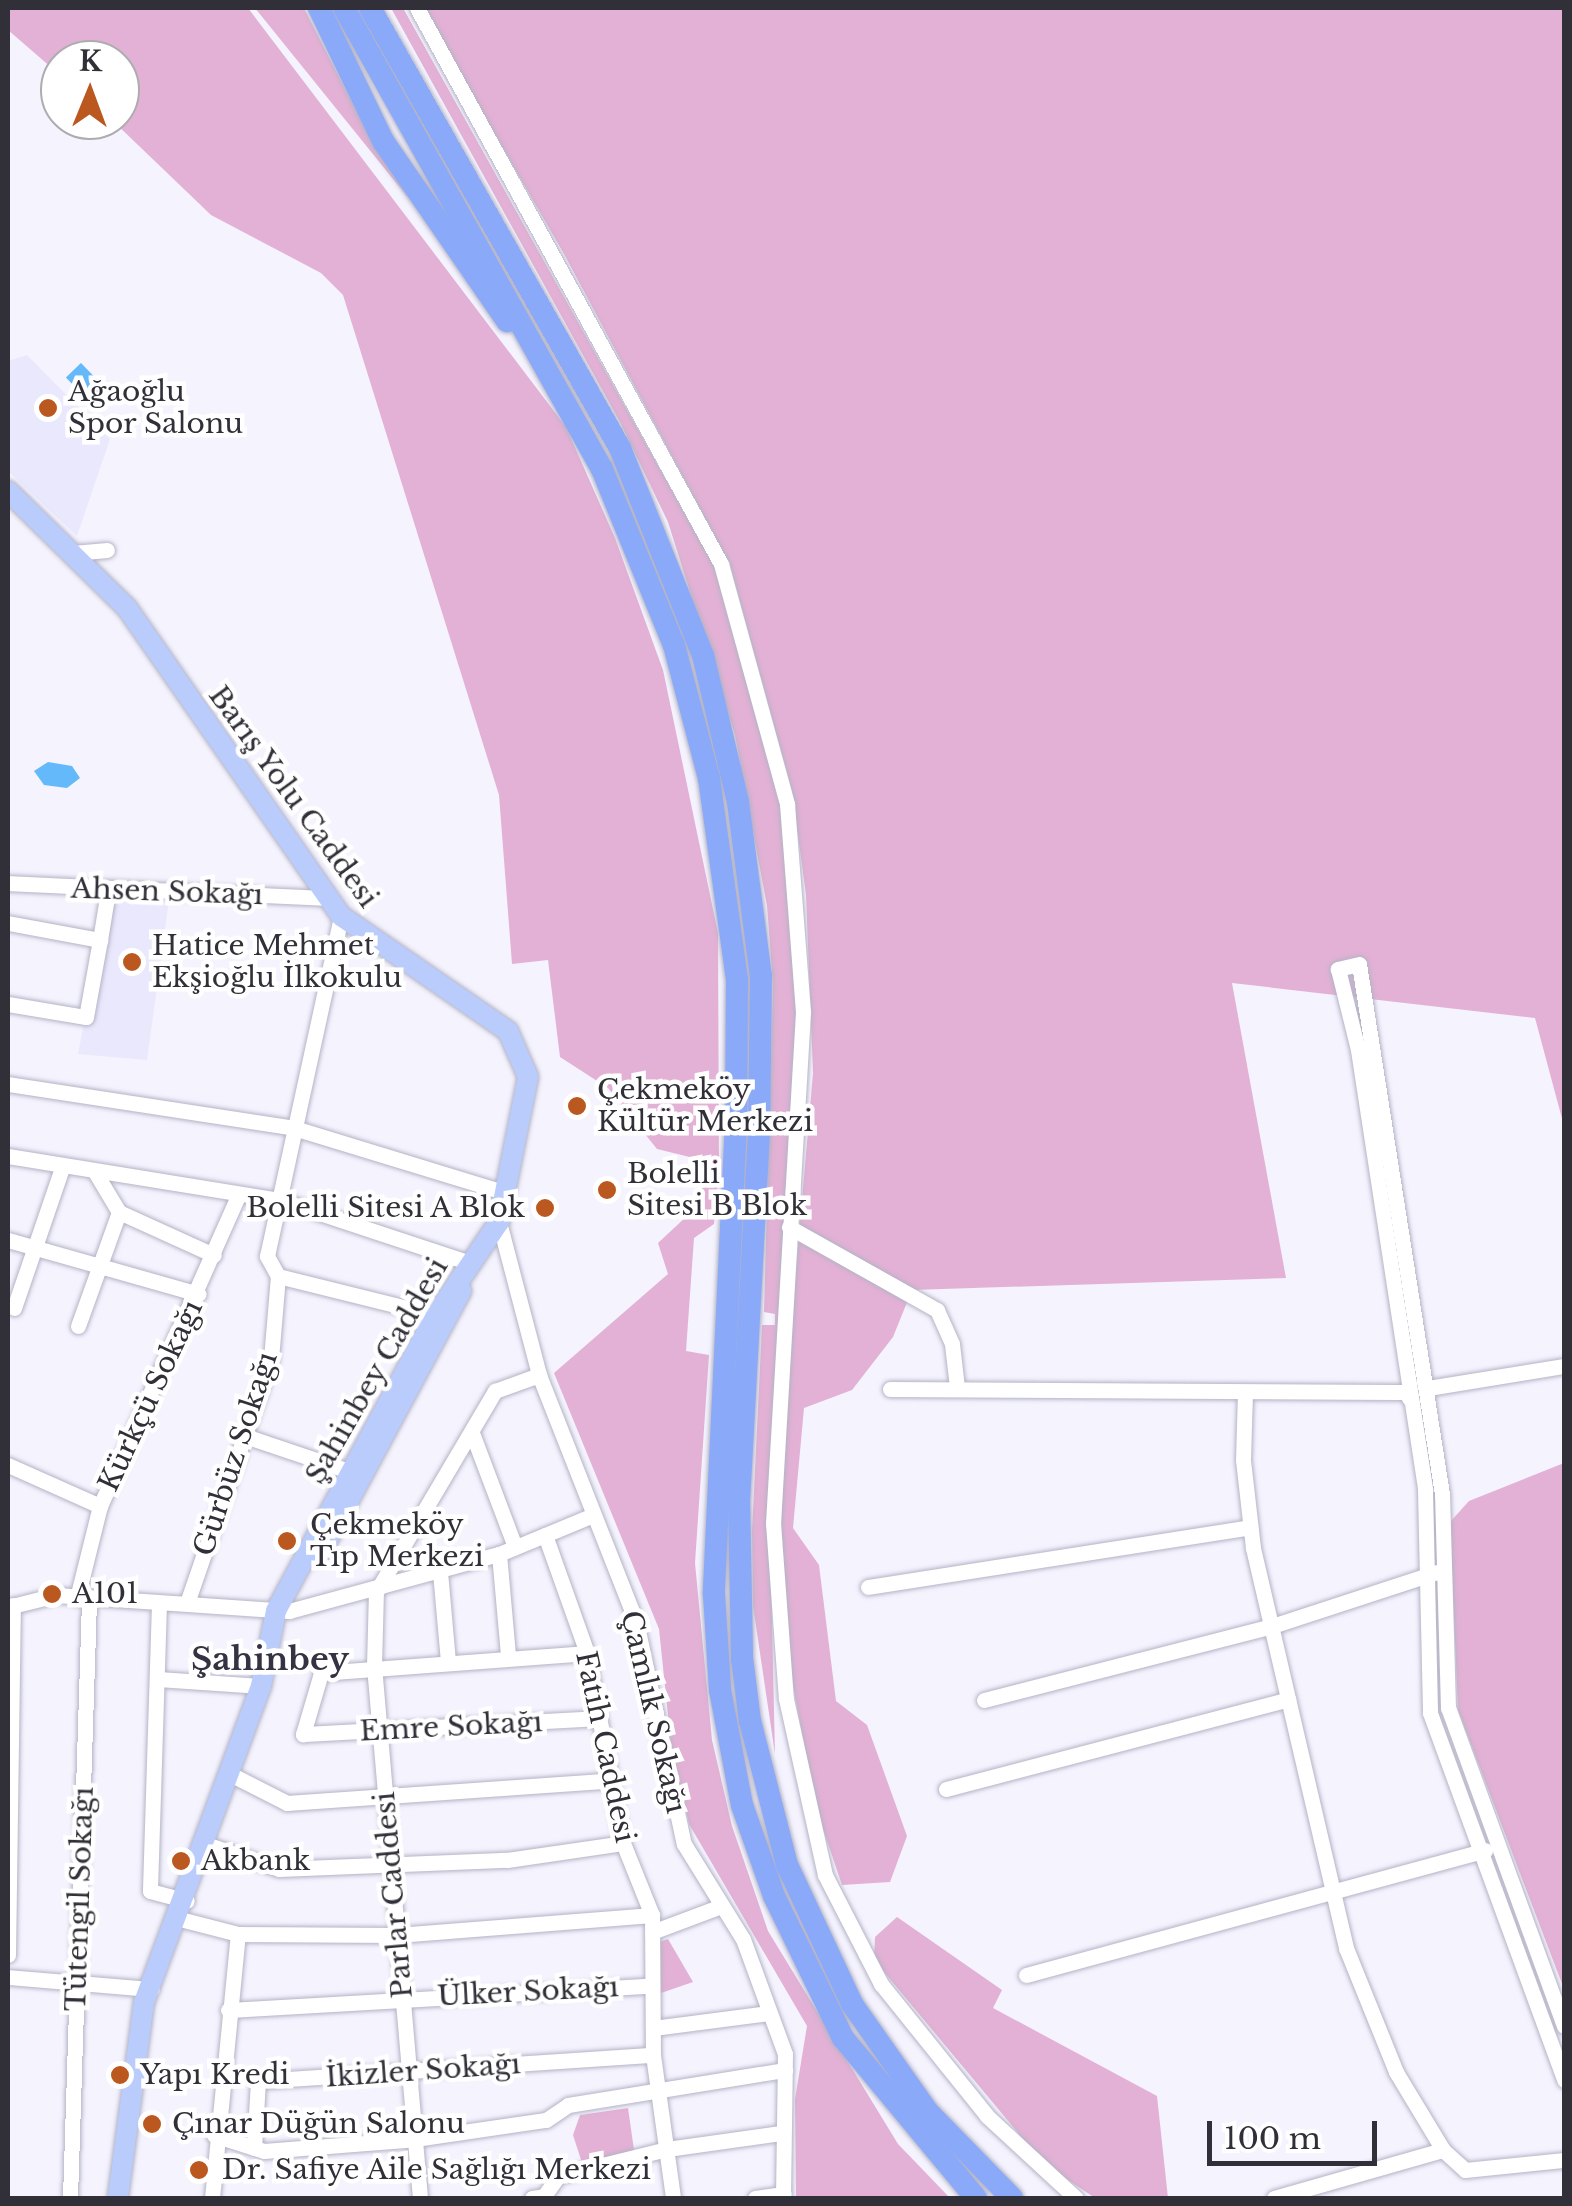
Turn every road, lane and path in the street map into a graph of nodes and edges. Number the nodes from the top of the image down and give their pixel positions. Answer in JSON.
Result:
{"nodes":[{"id":1,"x":319,"y":8,"type":"edge"},
{"id":2,"x":344,"y":8,"type":"edge"},
{"id":3,"x":370,"y":8,"type":"edge"},
{"id":4,"x":417,"y":8,"type":"edge"},
{"id":5,"x":567,"y":406,"type":"junction"},
{"id":6,"x":8,"y":491,"type":"edge"},
{"id":7,"x":107,"y":550,"type":"dead end"},
{"id":8,"x":73,"y":553,"type":"junction"},
{"id":9,"x":8,"y":883,"type":"edge"},
{"id":10,"x":108,"y":890,"type":"junction"},
{"id":11,"x":327,"y":898,"type":"junction"},
{"id":12,"x":342,"y":916,"type":"junction"},
{"id":13,"x":8,"y":923,"type":"edge"},
{"id":14,"x":100,"y":940,"type":"junction"},
{"id":15,"x":8,"y":1004,"type":"edge"},
{"id":16,"x":508,"y":1032,"type":"joint"},
{"id":17,"x":8,"y":1084,"type":"edge"},
{"id":18,"x":294,"y":1128,"type":"junction"},
{"id":19,"x":8,"y":1156,"type":"edge"},
{"id":20,"x":62,"y":1168,"type":"junction"},
{"id":21,"x":95,"y":1172,"type":"junction"},
{"id":22,"x":506,"y":1193,"type":"junction"},
{"id":23,"x":237,"y":1198,"type":"junction"},
{"id":24,"x":280,"y":1200,"type":"junction"},
{"id":25,"x":118,"y":1212,"type":"junction"},
{"id":26,"x":499,"y":1222,"type":"junction"},
{"id":27,"x":790,"y":1227,"type":"junction"},
{"id":28,"x":8,"y":1240,"type":"edge"},
{"id":29,"x":35,"y":1248,"type":"junction"},
{"id":30,"x":214,"y":1255,"type":"junction"},
{"id":31,"x":471,"y":1262,"type":"junction"},
{"id":32,"x":96,"y":1265,"type":"junction"},
{"id":33,"x":278,"y":1276,"type":"junction"},
{"id":34,"x":198,"y":1294,"type":"junction"},
{"id":35,"x":14,"y":1308,"type":"dead end"},
{"id":36,"x":436,"y":1315,"type":"junction"},
{"id":37,"x":78,"y":1326,"type":"dead end"},
{"id":38,"x":1564,"y":1366,"type":"edge"},
{"id":39,"x":539,"y":1376,"type":"junction"},
{"id":40,"x":958,"y":1388,"type":"junction"},
{"id":41,"x":1428,"y":1388,"type":"junction"},
{"id":42,"x":890,"y":1389,"type":"dead end"},
{"id":43,"x":1245,"y":1392,"type":"junction"},
{"id":44,"x":1406,"y":1392,"type":"junction"},
{"id":45,"x":472,"y":1433,"type":"junction"},
{"id":46,"x":248,"y":1437,"type":"junction"},
{"id":47,"x":8,"y":1465,"type":"edge"},
{"id":48,"x":349,"y":1472,"type":"junction"},
{"id":49,"x":100,"y":1506,"type":"junction"},
{"id":50,"x":593,"y":1515,"type":"junction"},
{"id":51,"x":1250,"y":1528,"type":"junction"},
{"id":52,"x":545,"y":1535,"type":"junction"},
{"id":53,"x":507,"y":1550,"type":"junction"},
{"id":54,"x":440,"y":1572,"type":"junction"},
{"id":55,"x":1437,"y":1572,"type":"junction"},
{"id":56,"x":868,"y":1587,"type":"dead end"},
{"id":57,"x":376,"y":1592,"type":"junction"},
{"id":58,"x":83,"y":1599,"type":"junction"},
{"id":59,"x":159,"y":1603,"type":"junction"},
{"id":60,"x":188,"y":1604,"type":"junction"},
{"id":61,"x":10,"y":1606,"type":"edge"},
{"id":62,"x":282,"y":1611,"type":"junction"},
{"id":63,"x":1272,"y":1626,"type":"junction"},
{"id":64,"x":587,"y":1653,"type":"junction"},
{"id":65,"x":508,"y":1656,"type":"junction"},
{"id":66,"x":448,"y":1662,"type":"junction"},
{"id":67,"x":374,"y":1666,"type":"junction"},
{"id":68,"x":158,"y":1679,"type":"junction"},
{"id":69,"x":262,"y":1686,"type":"junction"},
{"id":70,"x":1288,"y":1699,"type":"junction"},
{"id":71,"x":984,"y":1700,"type":"dead end"},
{"id":72,"x":598,"y":1718,"type":"junction"},
{"id":73,"x":380,"y":1731,"type":"junction"},
{"id":74,"x":230,"y":1774,"type":"junction"},
{"id":75,"x":613,"y":1780,"type":"junction"},
{"id":76,"x":946,"y":1789,"type":"dead end"},
{"id":77,"x":387,"y":1799,"type":"junction"},
{"id":78,"x":624,"y":1843,"type":"junction"},
{"id":79,"x":206,"y":1844,"type":"junction"},
{"id":80,"x":1496,"y":1846,"type":"junction"},
{"id":81,"x":1478,"y":1852,"type":"junction"},
{"id":82,"x":393,"y":1866,"type":"junction"},
{"id":83,"x":1334,"y":1892,"type":"junction"},
{"id":84,"x":721,"y":1906,"type":"junction"},
{"id":85,"x":183,"y":1910,"type":"junction"},
{"id":86,"x":652,"y":1923,"type":"junction"},
{"id":87,"x":238,"y":1934,"type":"junction"},
{"id":88,"x":397,"y":1935,"type":"junction"},
{"id":89,"x":8,"y":1955,"type":"edge"},
{"id":90,"x":1026,"y":1975,"type":"dead end"},
{"id":91,"x":8,"y":1978,"type":"edge"},
{"id":92,"x":78,"y":1984,"type":"junction"},
{"id":93,"x":649,"y":1986,"type":"junction"},
{"id":94,"x":151,"y":1989,"type":"junction"},
{"id":95,"x":402,"y":1999,"type":"junction"},
{"id":96,"x":228,"y":2010,"type":"junction"},
{"id":97,"x":769,"y":2013,"type":"junction"},
{"id":98,"x":1564,"y":2026,"type":"edge"},
{"id":99,"x":653,"y":2028,"type":"junction"},
{"id":100,"x":653,"y":2055,"type":"junction"},
{"id":101,"x":785,"y":2070,"type":"junction"},
{"id":102,"x":410,"y":2073,"type":"junction"},
{"id":103,"x":1564,"y":2080,"type":"edge"},
{"id":104,"x":659,"y":2090,"type":"junction"},
{"id":105,"x":781,"y":2133,"type":"junction"},
{"id":106,"x":214,"y":2135,"type":"junction"},
{"id":107,"x":415,"y":2139,"type":"junction"},
{"id":108,"x":254,"y":2148,"type":"junction"},
{"id":109,"x":667,"y":2149,"type":"junction"},
{"id":110,"x":1443,"y":2150,"type":"junction"},
{"id":111,"x":1564,"y":2160,"type":"edge"},
{"id":112,"x":784,"y":2196,"type":"edge"},
{"id":113,"x":70,"y":2198,"type":"edge"},
{"id":114,"x":118,"y":2198,"type":"edge"},
{"id":115,"x":129,"y":2198,"type":"edge"},
{"id":116,"x":212,"y":2198,"type":"edge"},
{"id":117,"x":420,"y":2198,"type":"edge"},
{"id":118,"x":540,"y":2198,"type":"edge"},
{"id":119,"x":673,"y":2198,"type":"edge"},
{"id":120,"x":755,"y":2198,"type":"edge"},
{"id":121,"x":976,"y":2198,"type":"edge"},
{"id":122,"x":1012,"y":2198,"type":"edge"},
{"id":123,"x":1076,"y":2198,"type":"edge"},
{"id":124,"x":1274,"y":2198,"type":"edge"}],
"edges":[{"from":1,"to":5,"type":"highway"},
{"from":2,"to":5,"type":"highway"},
{"from":3,"to":122,"type":"highway"},
{"from":4,"to":27,"type":"street"},
{"from":5,"to":121,"type":"highway"},
{"from":6,"to":8,"type":"main road","name":"Barış Yolu Caddesi"},
{"from":7,"to":8,"type":"street"},
{"from":8,"to":11,"type":"main road","name":"Barış Yolu Caddesi"},
{"from":9,"to":10,"type":"street","name":"Ahsen Sokağı"},
{"from":10,"to":11,"type":"street","name":"Ahsen Sokağı"},
{"from":10,"to":14,"type":"street"},
{"from":11,"to":12,"type":"main road","name":"Barış Yolu Caddesi"},
{"from":12,"to":16,"type":"main road","name":"Barış Yolu Caddesi"},
{"from":12,"to":18,"type":"street","name":"Gürbüz Sokağı"},
{"from":13,"to":14,"type":"street"},
{"from":14,"to":15,"type":"street"},
{"from":16,"to":22,"type":"main road","name":"Şahinbey Caddesi"},
{"from":17,"to":18,"type":"street"},
{"from":18,"to":22,"type":"street"},
{"from":18,"to":24,"type":"street","name":"Gürbüz Sokağı"},
{"from":19,"to":20,"type":"street"},
{"from":20,"to":21,"type":"street"},
{"from":20,"to":29,"type":"street"},
{"from":21,"to":23,"type":"street"},
{"from":21,"to":25,"type":"street"},
{"from":22,"to":26,"type":"main road","name":"Şahinbey Caddesi"},
{"from":23,"to":24,"type":"street"},
{"from":23,"to":30,"type":"street","name":"Kürkçü Sokağı"},
{"from":24,"to":31,"type":"street"},
{"from":24,"to":33,"type":"street","name":"Gürbüz Sokağı"},
{"from":25,"to":30,"type":"street"},
{"from":25,"to":32,"type":"street"},
{"from":26,"to":31,"type":"main road","name":"Şahinbey Caddesi"},
{"from":26,"to":39,"type":"street","name":"Çamlık Sokağı"},
{"from":27,"to":40,"type":"street"},
{"from":27,"to":123,"type":"street"},
{"from":28,"to":29,"type":"street"},
{"from":29,"to":32,"type":"street"},
{"from":29,"to":35,"type":"street"},
{"from":30,"to":34,"type":"street","name":"Kürkçü Sokağı"},
{"from":31,"to":36,"type":"main road","name":"Şahinbey Caddesi"},
{"from":31,"to":62,"type":"main road"},
{"from":32,"to":34,"type":"street"},
{"from":32,"to":37,"type":"street"},
{"from":33,"to":36,"type":"street"},
{"from":33,"to":46,"type":"street","name":"Gürbüz Sokağı"},
{"from":34,"to":49,"type":"street","name":"Kürkçü Sokağı"},
{"from":36,"to":48,"type":"main road","name":"Şahinbey Caddesi"},
{"from":38,"to":41,"type":"street"},
{"from":39,"to":45,"type":"street"},
{"from":39,"to":50,"type":"street","name":"Çamlık Sokağı"},
{"from":40,"to":42,"type":"street"},
{"from":40,"to":43,"type":"street"},
{"from":41,"to":44,"type":"street"},
{"from":41,"to":44,"type":"street"},
{"from":41,"to":55,"type":"street"},
{"from":43,"to":44,"type":"street"},
{"from":43,"to":51,"type":"street"},
{"from":44,"to":55,"type":"street"},
{"from":45,"to":53,"type":"street"},
{"from":45,"to":57,"type":"street"},
{"from":46,"to":48,"type":"street"},
{"from":46,"to":60,"type":"street","name":"Gürbüz Sokağı"},
{"from":47,"to":49,"type":"street"},
{"from":48,"to":62,"type":"main road","name":"Şahinbey Caddesi"},
{"from":49,"to":58,"type":"street","name":"Kürkçü Sokağı"},
{"from":50,"to":52,"type":"street"},
{"from":50,"to":84,"type":"street","name":"Çamlık Sokağı"},
{"from":51,"to":56,"type":"street"},
{"from":51,"to":63,"type":"street"},
{"from":52,"to":53,"type":"street"},
{"from":52,"to":64,"type":"street","name":"Fatih Caddesi"},
{"from":53,"to":54,"type":"street"},
{"from":53,"to":65,"type":"street"},
{"from":54,"to":57,"type":"street"},
{"from":54,"to":66,"type":"street"},
{"from":55,"to":63,"type":"street"},
{"from":55,"to":80,"type":"street"},
{"from":55,"to":81,"type":"street"},
{"from":57,"to":62,"type":"street"},
{"from":57,"to":67,"type":"street","name":"Parlar Caddesi"},
{"from":58,"to":59,"type":"street"},
{"from":58,"to":61,"type":"street"},
{"from":58,"to":92,"type":"street","name":"Tütengil Sokağı"},
{"from":59,"to":60,"type":"street"},
{"from":59,"to":68,"type":"street"},
{"from":60,"to":62,"type":"street"},
{"from":61,"to":89,"type":"street"},
{"from":62,"to":69,"type":"main road","name":"Şahinbey Caddesi"},
{"from":63,"to":70,"type":"street"},
{"from":63,"to":71,"type":"street"},
{"from":64,"to":65,"type":"street"},
{"from":64,"to":72,"type":"street","name":"Fatih Caddesi"},
{"from":65,"to":66,"type":"street"},
{"from":66,"to":67,"type":"street"},
{"from":67,"to":73,"type":"street","name":"Parlar Caddesi"},
{"from":67,"to":73,"type":"street","name":"Emre Sokağı"},
{"from":68,"to":69,"type":"street"},
{"from":68,"to":85,"type":"street"},
{"from":69,"to":74,"type":"main road","name":"Şahinbey Caddesi"},
{"from":70,"to":76,"type":"street"},
{"from":70,"to":83,"type":"street"},
{"from":72,"to":73,"type":"street","name":"Emre Sokağı"},
{"from":72,"to":75,"type":"street","name":"Fatih Caddesi"},
{"from":73,"to":77,"type":"street","name":"Parlar Caddesi"},
{"from":74,"to":77,"type":"street"},
{"from":74,"to":79,"type":"main road","name":"Şahinbey Caddesi"},
{"from":75,"to":77,"type":"street"},
{"from":75,"to":78,"type":"street","name":"Fatih Caddesi"},
{"from":77,"to":82,"type":"street","name":"Parlar Caddesi"},
{"from":78,"to":82,"type":"street"},
{"from":78,"to":86,"type":"street","name":"Fatih Caddesi"},
{"from":79,"to":82,"type":"street"},
{"from":79,"to":85,"type":"main road","name":"Şahinbey Caddesi"},
{"from":80,"to":81,"type":"street"},
{"from":80,"to":98,"type":"street"},
{"from":81,"to":83,"type":"street"},
{"from":81,"to":103,"type":"street"},
{"from":82,"to":88,"type":"street","name":"Parlar Caddesi"},
{"from":83,"to":90,"type":"street"},
{"from":83,"to":110,"type":"street"},
{"from":84,"to":86,"type":"street"},
{"from":84,"to":97,"type":"street","name":"Çamlık Sokağı"},
{"from":85,"to":87,"type":"street"},
{"from":85,"to":94,"type":"main road","name":"Şahinbey Caddesi"},
{"from":86,"to":88,"type":"street"},
{"from":86,"to":93,"type":"street","name":"Fatih Caddesi"},
{"from":87,"to":88,"type":"street"},
{"from":87,"to":96,"type":"street"},
{"from":88,"to":95,"type":"street","name":"Parlar Caddesi"},
{"from":91,"to":92,"type":"street"},
{"from":92,"to":94,"type":"street"},
{"from":92,"to":113,"type":"street","name":"Tütengil Sokağı"},
{"from":93,"to":95,"type":"street","name":"Ülker Sokağı"},
{"from":93,"to":99,"type":"street","name":"Fatih Caddesi"},
{"from":94,"to":114,"type":"main road"},
{"from":94,"to":115,"type":"main road","name":"Şahinbey Caddesi"},
{"from":95,"to":96,"type":"street","name":"Ülker Sokağı"},
{"from":95,"to":102,"type":"street","name":"Parlar Caddesi"},
{"from":96,"to":106,"type":"street"},
{"from":97,"to":99,"type":"street"},
{"from":97,"to":101,"type":"street","name":"Çamlık Sokağı"},
{"from":99,"to":100,"type":"street","name":"Fatih Caddesi"},
{"from":100,"to":102,"type":"street","name":"İkizler Sokağı"},
{"from":100,"to":104,"type":"street","name":"Fatih Caddesi"},
{"from":101,"to":104,"type":"street"},
{"from":101,"to":105,"type":"street","name":"Çamlık Sokağı"},
{"from":102,"to":107,"type":"street","name":"Parlar Caddesi"},
{"from":102,"to":108,"type":"street","name":"İkizler Sokağı"},
{"from":104,"to":107,"type":"street"},
{"from":104,"to":109,"type":"street","name":"Fatih Caddesi"},
{"from":105,"to":109,"type":"street"},
{"from":105,"to":112,"type":"street","name":"Çamlık Sokağı"},
{"from":106,"to":108,"type":"street"},
{"from":106,"to":116,"type":"street"},
{"from":107,"to":108,"type":"street"},
{"from":107,"to":117,"type":"street","name":"Parlar Caddesi"},
{"from":109,"to":118,"type":"street"},
{"from":109,"to":119,"type":"street","name":"Fatih Caddesi"},
{"from":110,"to":111,"type":"street"},
{"from":110,"to":124,"type":"street"},
{"from":112,"to":120,"type":"street"}]}
